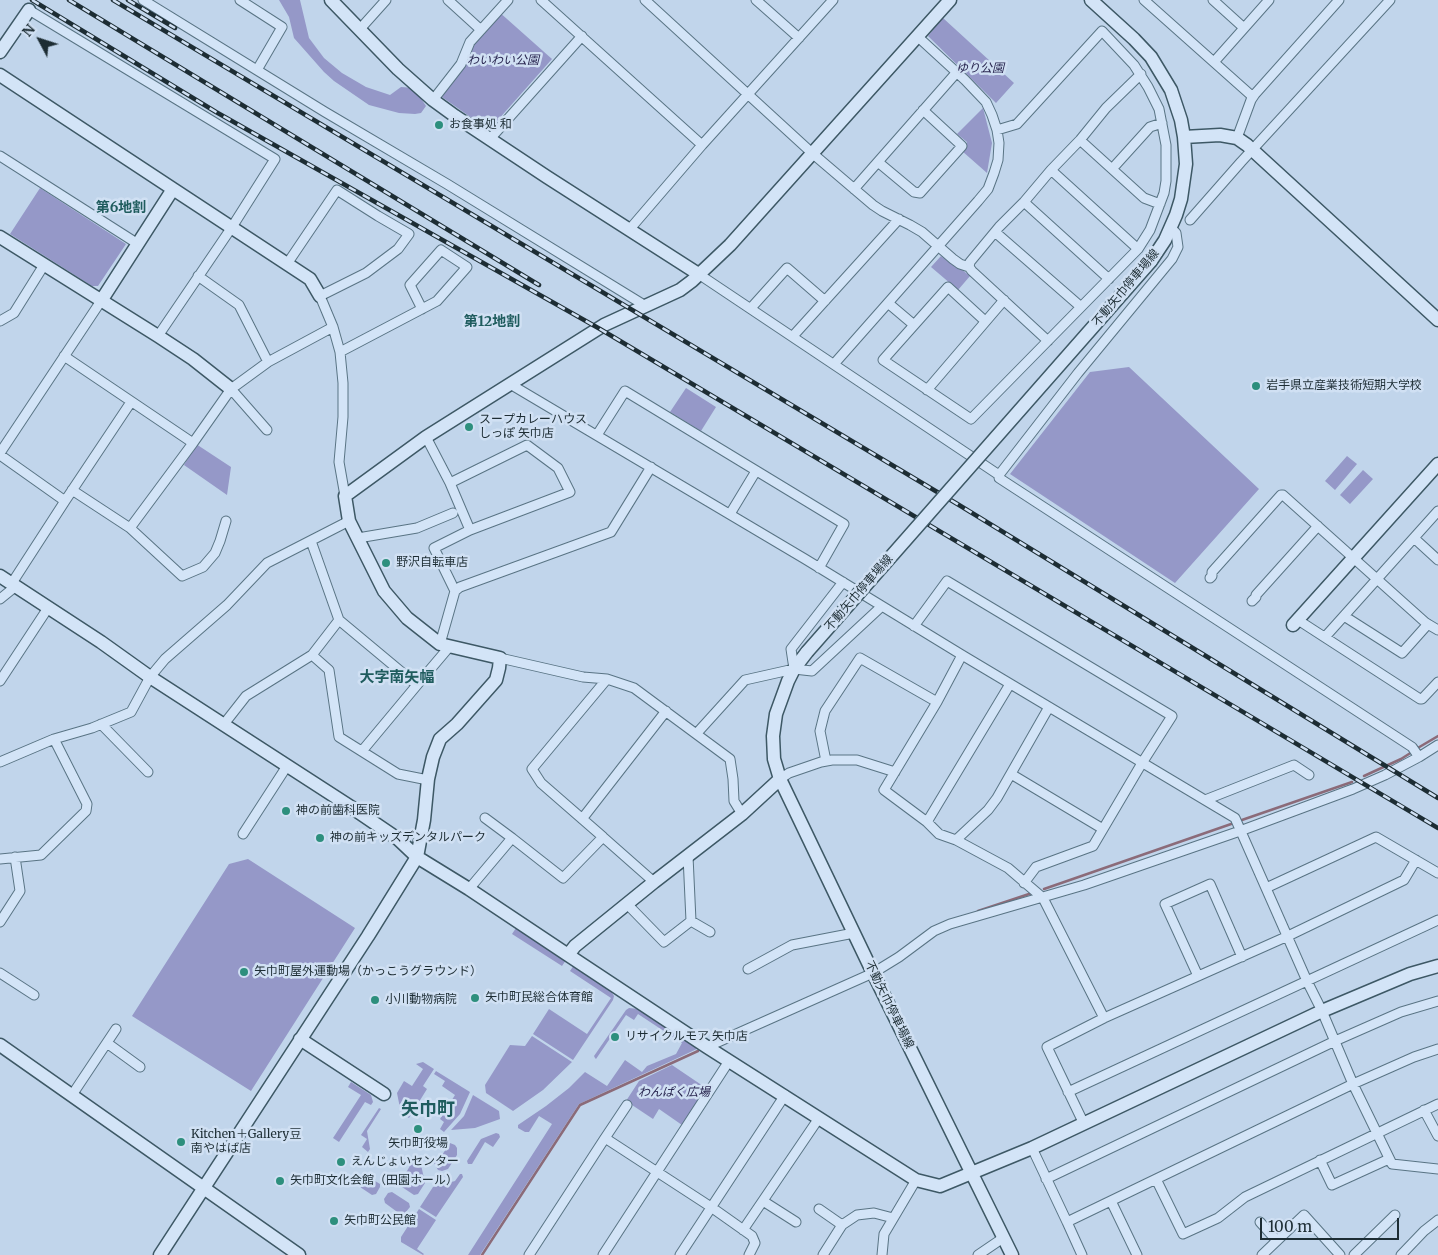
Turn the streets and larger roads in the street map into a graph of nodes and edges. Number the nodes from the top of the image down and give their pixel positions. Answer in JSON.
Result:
{"nodes":[{"id":1,"x":143,"y":0,"type":"edge"},
{"id":2,"x":240,"y":0,"type":"edge"},
{"id":3,"x":331,"y":0,"type":"edge"},
{"id":4,"x":386,"y":0,"type":"edge"},
{"id":5,"x":448,"y":0,"type":"edge"},
{"id":6,"x":508,"y":0,"type":"edge"},
{"id":7,"x":541,"y":0,"type":"edge"},
{"id":8,"x":645,"y":0,"type":"edge"},
{"id":9,"x":756,"y":0,"type":"edge"},
{"id":10,"x":834,"y":0,"type":"edge"},
{"id":11,"x":950,"y":0,"type":"edge"},
{"id":12,"x":1091,"y":0,"type":"edge"},
{"id":13,"x":1144,"y":0,"type":"edge"},
{"id":14,"x":1161,"y":0,"type":"edge"},
{"id":15,"x":1213,"y":0,"type":"edge"},
{"id":16,"x":1270,"y":0,"type":"edge"},
{"id":17,"x":1339,"y":0,"type":"edge"},
{"id":18,"x":1390,"y":0,"type":"edge"},
{"id":19,"x":1153,"y":8,"type":"junction"},
{"id":20,"x":29,"y":10,"type":"joint"},
{"id":21,"x":1244,"y":28,"type":"junction"},
{"id":22,"x":360,"y":29,"type":"junction"},
{"id":23,"x":481,"y":30,"type":"junction"},
{"id":24,"x":582,"y":36,"type":"junction"},
{"id":25,"x":917,"y":36,"type":"junction"},
{"id":26,"x":799,"y":38,"type":"junction"},
{"id":27,"x":0,"y":52,"type":"edge"},
{"id":28,"x":1214,"y":62,"type":"junction"},
{"id":29,"x":257,"y":70,"type":"junction"},
{"id":30,"x":957,"y":72,"type":"junction"},
{"id":31,"x":1141,"y":74,"type":"junction"},
{"id":32,"x":0,"y":75,"type":"edge"},
{"id":33,"x":749,"y":93,"type":"junction"},
{"id":34,"x":1253,"y":97,"type":"junction"},
{"id":35,"x":433,"y":100,"type":"junction"},
{"id":36,"x":923,"y":110,"type":"junction"},
{"id":37,"x":1162,"y":123,"type":"junction"},
{"id":38,"x":997,"y":130,"type":"junction"},
{"id":39,"x":1184,"y":137,"type":"junction"},
{"id":40,"x":1236,"y":138,"type":"junction"},
{"id":41,"x":489,"y":140,"type":"junction"},
{"id":42,"x":1080,"y":140,"type":"junction"},
{"id":43,"x":702,"y":146,"type":"junction"},
{"id":44,"x":1253,"y":150,"type":"junction"},
{"id":45,"x":812,"y":153,"type":"junction"},
{"id":46,"x":0,"y":156,"type":"edge"},
{"id":47,"x":878,"y":162,"type":"junction"},
{"id":48,"x":1112,"y":169,"type":"junction"},
{"id":49,"x":1051,"y":170,"type":"junction"},
{"id":50,"x":173,"y":189,"type":"junction"},
{"id":51,"x":854,"y":189,"type":"junction"},
{"id":52,"x":1024,"y":202,"type":"junction"},
{"id":53,"x":1160,"y":204,"type":"junction"},
{"id":54,"x":899,"y":219,"type":"junction"},
{"id":55,"x":1190,"y":220,"type":"dead end"},
{"id":56,"x":232,"y":227,"type":"junction"},
{"id":57,"x":1171,"y":228,"type":"junction"},
{"id":58,"x":629,"y":230,"type":"junction"},
{"id":59,"x":995,"y":232,"type":"junction"},
{"id":60,"x":0,"y":237,"type":"edge"},
{"id":61,"x":138,"y":244,"type":"junction"},
{"id":62,"x":939,"y":246,"type":"junction"},
{"id":63,"x":1138,"y":249,"type":"junction"},
{"id":64,"x":287,"y":264,"type":"junction"},
{"id":65,"x":44,"y":265,"type":"junction"},
{"id":66,"x":969,"y":267,"type":"junction"},
{"id":67,"x":700,"y":275,"type":"junction"},
{"id":68,"x":198,"y":276,"type":"junction"},
{"id":69,"x":1109,"y":279,"type":"junction"},
{"id":70,"x":320,"y":296,"type":"junction"},
{"id":71,"x":1004,"y":300,"type":"junction"},
{"id":72,"x":101,"y":301,"type":"junction"},
{"id":73,"x":825,"y":301,"type":"junction"},
{"id":74,"x":888,"y":303,"type":"junction"},
{"id":75,"x":644,"y":305,"type":"junction"},
{"id":76,"x":1081,"y":307,"type":"junction"},
{"id":77,"x":751,"y":308,"type":"junction"},
{"id":78,"x":422,"y":309,"type":"junction"},
{"id":79,"x":1438,"y":320,"type":"edge"},
{"id":80,"x":0,"y":321,"type":"edge"},
{"id":81,"x":985,"y":321,"type":"junction"},
{"id":82,"x":914,"y":325,"type":"junction"},
{"id":83,"x":333,"y":327,"type":"junction"},
{"id":84,"x":158,"y":336,"type":"junction"},
{"id":85,"x":793,"y":336,"type":"junction"},
{"id":86,"x":1048,"y":341,"type":"junction"},
{"id":87,"x":340,"y":352,"type":"junction"},
{"id":88,"x":64,"y":356,"type":"junction"},
{"id":89,"x":268,"y":362,"type":"junction"},
{"id":90,"x":834,"y":364,"type":"junction"},
{"id":91,"x":510,"y":384,"type":"junction"},
{"id":92,"x":231,"y":390,"type":"junction"},
{"id":93,"x":927,"y":390,"type":"junction"},
{"id":94,"x":132,"y":402,"type":"junction"},
{"id":95,"x":267,"y":430,"type":"dead end"},
{"id":96,"x":597,"y":435,"type":"junction"},
{"id":97,"x":426,"y":437,"type":"junction"},
{"id":98,"x":193,"y":444,"type":"junction"},
{"id":99,"x":0,"y":454,"type":"edge"},
{"id":100,"x":1438,"y":464,"type":"edge"},
{"id":101,"x":651,"y":467,"type":"junction"},
{"id":102,"x":756,"y":471,"type":"junction"},
{"id":103,"x":999,"y":475,"type":"junction"},
{"id":104,"x":450,"y":483,"type":"junction"},
{"id":105,"x":72,"y":490,"type":"junction"},
{"id":106,"x":345,"y":496,"type":"junction"},
{"id":107,"x":65,"y":501,"type":"junction"},
{"id":108,"x":1438,"y":511,"type":"edge"},
{"id":109,"x":453,"y":513,"type":"dead end"},
{"id":110,"x":730,"y":514,"type":"junction"},
{"id":111,"x":349,"y":520,"type":"junction"},
{"id":112,"x":226,"y":521,"type":"dead end"},
{"id":113,"x":1318,"y":526,"type":"junction"},
{"id":114,"x":130,"y":528,"type":"junction"},
{"id":115,"x":470,"y":530,"type":"junction"},
{"id":116,"x":358,"y":538,"type":"junction"},
{"id":117,"x":1414,"y":538,"type":"junction"},
{"id":118,"x":311,"y":541,"type":"junction"},
{"id":119,"x":1354,"y":558,"type":"junction"},
{"id":120,"x":1438,"y":560,"type":"edge"},
{"id":121,"x":819,"y":568,"type":"junction"},
{"id":122,"x":0,"y":576,"type":"edge"},
{"id":123,"x":1210,"y":578,"type":"dead end"},
{"id":124,"x":1377,"y":579,"type":"junction"},
{"id":125,"x":843,"y":582,"type":"junction"},
{"id":126,"x":14,"y":585,"type":"junction"},
{"id":127,"x":455,"y":590,"type":"junction"},
{"id":128,"x":0,"y":599,"type":"edge"},
{"id":129,"x":1252,"y":601,"type":"dead end"},
{"id":130,"x":882,"y":606,"type":"junction"},
{"id":131,"x":48,"y":608,"type":"junction"},
{"id":132,"x":1344,"y":616,"type":"junction"},
{"id":133,"x":339,"y":620,"type":"junction"},
{"id":134,"x":1295,"y":622,"type":"joint"},
{"id":135,"x":1428,"y":624,"type":"junction"},
{"id":136,"x":914,"y":626,"type":"junction"},
{"id":137,"x":1438,"y":630,"type":"edge"},
{"id":138,"x":1325,"y":637,"type":"junction"},
{"id":139,"x":445,"y":645,"type":"junction"},
{"id":140,"x":312,"y":655,"type":"junction"},
{"id":141,"x":962,"y":655,"type":"junction"},
{"id":142,"x":500,"y":658,"type":"junction"},
{"id":143,"x":794,"y":669,"type":"junction"},
{"id":144,"x":150,"y":677,"type":"junction"},
{"id":145,"x":607,"y":680,"type":"junction"},
{"id":146,"x":0,"y":682,"type":"edge"},
{"id":147,"x":1438,"y":682,"type":"edge"},
{"id":148,"x":1010,"y":684,"type":"junction"},
{"id":149,"x":417,"y":685,"type":"junction"},
{"id":150,"x":937,"y":702,"type":"junction"},
{"id":151,"x":1050,"y":707,"type":"junction"},
{"id":152,"x":666,"y":711,"type":"junction"},
{"id":153,"x":101,"y":724,"type":"junction"},
{"id":154,"x":224,"y":724,"type":"junction"},
{"id":155,"x":697,"y":733,"type":"junction"},
{"id":156,"x":54,"y":739,"type":"junction"},
{"id":157,"x":1438,"y":745,"type":"edge"},
{"id":158,"x":362,"y":751,"type":"junction"},
{"id":159,"x":1416,"y":752,"type":"junction"},
{"id":160,"x":826,"y":761,"type":"junction"},
{"id":161,"x":0,"y":762,"type":"edge"},
{"id":162,"x":1142,"y":763,"type":"junction"},
{"id":163,"x":287,"y":766,"type":"junction"},
{"id":164,"x":148,"y":772,"type":"dead end"},
{"id":165,"x":895,"y":772,"type":"junction"},
{"id":166,"x":1010,"y":774,"type":"junction"},
{"id":167,"x":1310,"y":775,"type":"dead end"},
{"id":168,"x":780,"y":779,"type":"junction"},
{"id":169,"x":428,"y":780,"type":"junction"},
{"id":170,"x":1205,"y":800,"type":"junction"},
{"id":171,"x":742,"y":814,"type":"junction"},
{"id":172,"x":485,"y":818,"type":"dead end"},
{"id":173,"x":582,"y":819,"type":"junction"},
{"id":174,"x":927,"y":822,"type":"junction"},
{"id":175,"x":1238,"y":825,"type":"junction"},
{"id":176,"x":1103,"y":829,"type":"junction"},
{"id":177,"x":243,"y":834,"type":"dead end"},
{"id":178,"x":602,"y":837,"type":"junction"},
{"id":179,"x":512,"y":838,"type":"junction"},
{"id":180,"x":956,"y":840,"type":"junction"},
{"id":181,"x":688,"y":856,"type":"junction"},
{"id":182,"x":15,"y":857,"type":"junction"},
{"id":183,"x":418,"y":857,"type":"junction"},
{"id":184,"x":0,"y":859,"type":"edge"},
{"id":185,"x":1416,"y":860,"type":"junction"},
{"id":186,"x":1438,"y":873,"type":"edge"},
{"id":187,"x":654,"y":882,"type":"junction"},
{"id":188,"x":1024,"y":883,"type":"junction"},
{"id":189,"x":1266,"y":888,"type":"junction"},
{"id":190,"x":469,"y":889,"type":"junction"},
{"id":191,"x":1038,"y":894,"type":"junction"},
{"id":192,"x":628,"y":904,"type":"junction"},
{"id":193,"x":1438,"y":920,"type":"edge"},
{"id":194,"x":691,"y":921,"type":"junction"},
{"id":195,"x":0,"y":922,"type":"edge"},
{"id":196,"x":710,"y":932,"type":"dead end"},
{"id":197,"x":854,"y":933,"type":"junction"},
{"id":198,"x":1288,"y":936,"type":"junction"},
{"id":199,"x":568,"y":955,"type":"junction"},
{"id":200,"x":1242,"y":957,"type":"junction"},
{"id":201,"x":1438,"y":966,"type":"edge"},
{"id":202,"x":748,"y":969,"type":"dead end"},
{"id":203,"x":0,"y":973,"type":"edge"},
{"id":204,"x":873,"y":973,"type":"junction"},
{"id":205,"x":1198,"y":976,"type":"junction"},
{"id":206,"x":1307,"y":981,"type":"junction"},
{"id":207,"x":34,"y":995,"type":"dead end"},
{"id":208,"x":1438,"y":1001,"type":"edge"},
{"id":209,"x":1322,"y":1011,"type":"junction"},
{"id":210,"x":1104,"y":1018,"type":"junction"},
{"id":211,"x":116,"y":1029,"type":"dead end"},
{"id":212,"x":300,"y":1039,"type":"junction"},
{"id":213,"x":1335,"y":1041,"type":"junction"},
{"id":214,"x":107,"y":1044,"type":"junction"},
{"id":215,"x":0,"y":1045,"type":"edge"},
{"id":216,"x":707,"y":1047,"type":"junction"},
{"id":217,"x":1438,"y":1049,"type":"edge"},
{"id":218,"x":729,"y":1061,"type":"junction"},
{"id":219,"x":140,"y":1067,"type":"dead end"},
{"id":220,"x":1353,"y":1084,"type":"junction"},
{"id":221,"x":1068,"y":1092,"type":"junction"},
{"id":222,"x":384,"y":1094,"type":"dead end"},
{"id":223,"x":72,"y":1095,"type":"junction"},
{"id":224,"x":785,"y":1095,"type":"junction"},
{"id":225,"x":1438,"y":1104,"type":"edge"},
{"id":226,"x":627,"y":1105,"type":"dead end"},
{"id":227,"x":1424,"y":1110,"type":"junction"},
{"id":228,"x":819,"y":1118,"type":"junction"},
{"id":229,"x":1084,"y":1124,"type":"junction"},
{"id":230,"x":1377,"y":1133,"type":"junction"},
{"id":231,"x":1438,"y":1136,"type":"edge"},
{"id":232,"x":605,"y":1138,"type":"junction"},
{"id":233,"x":1032,"y":1148,"type":"junction"},
{"id":234,"x":1389,"y":1159,"type":"junction"},
{"id":235,"x":1320,"y":1160,"type":"junction"},
{"id":236,"x":1438,"y":1169,"type":"edge"},
{"id":237,"x":657,"y":1172,"type":"junction"},
{"id":238,"x":972,"y":1174,"type":"junction"},
{"id":239,"x":1046,"y":1178,"type":"junction"},
{"id":240,"x":1156,"y":1179,"type":"junction"},
{"id":241,"x":916,"y":1180,"type":"junction"},
{"id":242,"x":204,"y":1188,"type":"junction"},
{"id":243,"x":763,"y":1201,"type":"junction"},
{"id":244,"x":1111,"y":1201,"type":"junction"},
{"id":245,"x":711,"y":1207,"type":"junction"},
{"id":246,"x":819,"y":1209,"type":"dead end"},
{"id":247,"x":1395,"y":1215,"type":"dead end"},
{"id":248,"x":893,"y":1218,"type":"junction"},
{"id":249,"x":1438,"y":1220,"type":"edge"},
{"id":250,"x":796,"y":1222,"type":"dead end"},
{"id":251,"x":1066,"y":1222,"type":"junction"},
{"id":252,"x":1260,"y":1222,"type":"dead end"},
{"id":253,"x":842,"y":1225,"type":"junction"},
{"id":254,"x":743,"y":1230,"type":"junction"},
{"id":255,"x":1003,"y":1238,"type":"junction"},
{"id":256,"x":1277,"y":1241,"type":"junction"},
{"id":257,"x":160,"y":1255,"type":"edge"},
{"id":258,"x":299,"y":1255,"type":"edge"},
{"id":259,"x":529,"y":1255,"type":"edge"},
{"id":260,"x":603,"y":1255,"type":"edge"},
{"id":261,"x":680,"y":1255,"type":"edge"},
{"id":262,"x":749,"y":1255,"type":"edge"},
{"id":263,"x":823,"y":1255,"type":"edge"},
{"id":264,"x":882,"y":1255,"type":"edge"},
{"id":265,"x":978,"y":1255,"type":"edge"},
{"id":266,"x":1012,"y":1255,"type":"edge"},
{"id":267,"x":1082,"y":1255,"type":"edge"},
{"id":268,"x":1137,"y":1255,"type":"edge"},
{"id":269,"x":1262,"y":1255,"type":"edge"},
{"id":270,"x":1340,"y":1255,"type":"edge"},
{"id":271,"x":1354,"y":1255,"type":"edge"},
{"id":272,"x":1401,"y":1255,"type":"edge"}],
"edges":[{"from":1,"to":29,"type":"street"},
{"from":2,"to":29,"type":"street"},
{"from":3,"to":22,"type":"street"},
{"from":4,"to":22,"type":"street"},
{"from":5,"to":23,"type":"street"},
{"from":6,"to":23,"type":"street"},
{"from":7,"to":24,"type":"street"},
{"from":8,"to":33,"type":"street"},
{"from":9,"to":26,"type":"street"},
{"from":10,"to":26,"type":"street"},
{"from":11,"to":25,"type":"street"},
{"from":12,"to":39,"type":"street","name":"不動矢巾停車場線"},
{"from":13,"to":19,"type":"street"},
{"from":14,"to":19,"type":"street"},
{"from":15,"to":21,"type":"street"},
{"from":16,"to":21,"type":"street"},
{"from":17,"to":34,"type":"street"},
{"from":18,"to":44,"type":"street"},
{"from":19,"to":28,"type":"street"},
{"from":20,"to":27,"type":"street"},
{"from":20,"to":56,"type":"street"},
{"from":21,"to":28,"type":"street"},
{"from":22,"to":35,"type":"street"},
{"from":23,"to":35,"type":"street"},
{"from":24,"to":41,"type":"street"},
{"from":24,"to":43,"type":"street"},
{"from":25,"to":30,"type":"street"},
{"from":25,"to":45,"type":"street"},
{"from":26,"to":33,"type":"street"},
{"from":28,"to":34,"type":"street"},
{"from":29,"to":75,"type":"street"},
{"from":30,"to":36,"type":"street"},
{"from":30,"to":38,"type":"street"},
{"from":31,"to":37,"type":"street"},
{"from":31,"to":38,"type":"street"},
{"from":31,"to":42,"type":"street"},
{"from":32,"to":50,"type":"street"},
{"from":33,"to":43,"type":"street"},
{"from":33,"to":45,"type":"street"},
{"from":34,"to":40,"type":"street"},
{"from":35,"to":41,"type":"street"},
{"from":36,"to":47,"type":"street"},
{"from":36,"to":47,"type":"street"},
{"from":37,"to":48,"type":"street"},
{"from":37,"to":53,"type":"street"},
{"from":38,"to":62,"type":"street"},
{"from":39,"to":40,"type":"street"},
{"from":39,"to":57,"type":"street","name":"不動矢巾停車場線"},
{"from":40,"to":44,"type":"street"},
{"from":41,"to":58,"type":"street"},
{"from":42,"to":48,"type":"street"},
{"from":42,"to":49,"type":"street"},
{"from":43,"to":58,"type":"street"},
{"from":44,"to":55,"type":"street"},
{"from":44,"to":79,"type":"street"},
{"from":45,"to":51,"type":"street"},
{"from":45,"to":67,"type":"street"},
{"from":46,"to":61,"type":"street"},
{"from":47,"to":51,"type":"street"},
{"from":48,"to":53,"type":"street"},
{"from":49,"to":52,"type":"street"},
{"from":49,"to":63,"type":"street"},
{"from":50,"to":56,"type":"street"},
{"from":50,"to":61,"type":"street"},
{"from":51,"to":54,"type":"street"},
{"from":52,"to":59,"type":"street"},
{"from":52,"to":69,"type":"street"},
{"from":53,"to":63,"type":"street"},
{"from":54,"to":62,"type":"street"},
{"from":54,"to":73,"type":"street"},
{"from":56,"to":64,"type":"street"},
{"from":56,"to":68,"type":"street"},
{"from":57,"to":103,"type":"street"},
{"from":57,"to":143,"type":"street","name":"不動矢巾停車場線","bridge":true},
{"from":58,"to":67,"type":"street"},
{"from":59,"to":66,"type":"street"},
{"from":59,"to":76,"type":"street"},
{"from":60,"to":65,"type":"street"},
{"from":61,"to":72,"type":"street"},
{"from":62,"to":66,"type":"street"},
{"from":62,"to":74,"type":"street"},
{"from":63,"to":69,"type":"street"},
{"from":64,"to":70,"type":"street"},
{"from":64,"to":70,"type":"street"},
{"from":65,"to":72,"type":"street"},
{"from":65,"to":80,"type":"street"},
{"from":66,"to":71,"type":"street"},
{"from":67,"to":75,"type":"street"},
{"from":67,"to":77,"type":"street"},
{"from":68,"to":84,"type":"street"},
{"from":68,"to":89,"type":"street"},
{"from":69,"to":76,"type":"street"},
{"from":70,"to":83,"type":"street"},
{"from":71,"to":81,"type":"street"},
{"from":71,"to":86,"type":"street"},
{"from":72,"to":84,"type":"street"},
{"from":72,"to":88,"type":"street"},
{"from":73,"to":77,"type":"street"},
{"from":73,"to":85,"type":"street"},
{"from":74,"to":82,"type":"street"},
{"from":74,"to":90,"type":"street"},
{"from":75,"to":91,"type":"street"},
{"from":76,"to":86,"type":"street"},
{"from":77,"to":85,"type":"street"},
{"from":78,"to":78,"type":"street"},
{"from":78,"to":87,"type":"street"},
{"from":81,"to":82,"type":"street"},
{"from":81,"to":93,"type":"street"},
{"from":82,"to":93,"type":"street"},
{"from":83,"to":87,"type":"street"},
{"from":83,"to":89,"type":"street"},
{"from":84,"to":92,"type":"street"},
{"from":85,"to":90,"type":"street"},
{"from":86,"to":93,"type":"street"},
{"from":87,"to":106,"type":"street"},
{"from":88,"to":94,"type":"street"},
{"from":88,"to":99,"type":"street"},
{"from":89,"to":92,"type":"street"},
{"from":90,"to":103,"type":"street"},
{"from":91,"to":96,"type":"street"},
{"from":91,"to":97,"type":"street"},
{"from":92,"to":95,"type":"street"},
{"from":92,"to":98,"type":"street"},
{"from":94,"to":98,"type":"street"},
{"from":94,"to":105,"type":"street"},
{"from":96,"to":101,"type":"street"},
{"from":96,"to":102,"type":"street"},
{"from":97,"to":104,"type":"street"},
{"from":97,"to":106,"type":"street"},
{"from":98,"to":114,"type":"street"},
{"from":99,"to":107,"type":"street"},
{"from":100,"to":119,"type":"street"},
{"from":101,"to":110,"type":"street"},
{"from":101,"to":127,"type":"street"},
{"from":102,"to":110,"type":"street"},
{"from":102,"to":121,"type":"street"},
{"from":103,"to":159,"type":"street"},
{"from":104,"to":115,"type":"street"},
{"from":104,"to":115,"type":"street"},
{"from":105,"to":107,"type":"street"},
{"from":105,"to":114,"type":"street"},
{"from":106,"to":111,"type":"street"},
{"from":107,"to":126,"type":"street"},
{"from":108,"to":117,"type":"street"},
{"from":109,"to":116,"type":"street"},
{"from":110,"to":121,"type":"street"},
{"from":111,"to":116,"type":"street"},
{"from":111,"to":118,"type":"street"},
{"from":112,"to":114,"type":"street"},
{"from":113,"to":119,"type":"street"},
{"from":113,"to":123,"type":"street"},
{"from":113,"to":129,"type":"street"},
{"from":115,"to":127,"type":"street"},
{"from":116,"to":139,"type":"street"},
{"from":117,"to":120,"type":"street"},
{"from":117,"to":124,"type":"street"},
{"from":118,"to":133,"type":"street"},
{"from":118,"to":144,"type":"street"},
{"from":119,"to":124,"type":"street"},
{"from":119,"to":134,"type":"street"},
{"from":121,"to":125,"type":"street"},
{"from":122,"to":126,"type":"street"},
{"from":124,"to":132,"type":"street"},
{"from":124,"to":135,"type":"street"},
{"from":125,"to":130,"type":"street"},
{"from":125,"to":143,"type":"street"},
{"from":126,"to":128,"type":"street"},
{"from":126,"to":131,"type":"street"},
{"from":127,"to":139,"type":"street"},
{"from":130,"to":136,"type":"street"},
{"from":130,"to":143,"type":"street"},
{"from":131,"to":144,"type":"street"},
{"from":131,"to":146,"type":"street"},
{"from":132,"to":135,"type":"street"},
{"from":132,"to":138,"type":"street"},
{"from":133,"to":140,"type":"street"},
{"from":133,"to":149,"type":"street"},
{"from":134,"to":138,"type":"street"},
{"from":135,"to":137,"type":"street"},
{"from":136,"to":141,"type":"street"},
{"from":136,"to":162,"type":"street"},
{"from":138,"to":147,"type":"street"},
{"from":139,"to":142,"type":"street"},
{"from":139,"to":149,"type":"street"},
{"from":140,"to":154,"type":"street"},
{"from":140,"to":158,"type":"street"},
{"from":141,"to":148,"type":"street"},
{"from":141,"to":150,"type":"street"},
{"from":142,"to":145,"type":"street"},
{"from":142,"to":169,"type":"street"},
{"from":143,"to":155,"type":"street"},
{"from":143,"to":168,"type":"street","name":"不動矢巾停車場線"},
{"from":144,"to":153,"type":"street"},
{"from":144,"to":154,"type":"street"},
{"from":145,"to":152,"type":"street"},
{"from":145,"to":173,"type":"street"},
{"from":148,"to":151,"type":"street"},
{"from":148,"to":174,"type":"street"},
{"from":149,"to":158,"type":"street"},
{"from":150,"to":160,"type":"street"},
{"from":150,"to":165,"type":"street"},
{"from":151,"to":162,"type":"street"},
{"from":151,"to":166,"type":"street"},
{"from":152,"to":155,"type":"street"},
{"from":152,"to":173,"type":"street"},
{"from":153,"to":156,"type":"street"},
{"from":153,"to":164,"type":"street"},
{"from":154,"to":163,"type":"street"},
{"from":155,"to":171,"type":"street"},
{"from":156,"to":161,"type":"street"},
{"from":156,"to":182,"type":"street"},
{"from":157,"to":159,"type":"street"},
{"from":158,"to":169,"type":"street"},
{"from":159,"to":175,"type":"street"},
{"from":160,"to":165,"type":"street"},
{"from":160,"to":168,"type":"street"},
{"from":162,"to":170,"type":"street"},
{"from":162,"to":176,"type":"street"},
{"from":163,"to":177,"type":"street"},
{"from":163,"to":183,"type":"street"},
{"from":165,"to":174,"type":"street"},
{"from":166,"to":176,"type":"street"},
{"from":166,"to":180,"type":"street"},
{"from":167,"to":170,"type":"street"},
{"from":168,"to":171,"type":"street"},
{"from":168,"to":197,"type":"street","name":"不動矢巾停車場線"},
{"from":169,"to":183,"type":"street"},
{"from":170,"to":175,"type":"street"},
{"from":171,"to":181,"type":"street"},
{"from":172,"to":179,"type":"street"},
{"from":173,"to":178,"type":"street"},
{"from":174,"to":180,"type":"street"},
{"from":175,"to":189,"type":"street"},
{"from":175,"to":191,"type":"street"},
{"from":176,"to":188,"type":"street"},
{"from":178,"to":179,"type":"street"},
{"from":178,"to":187,"type":"street"},
{"from":179,"to":190,"type":"street"},
{"from":180,"to":188,"type":"street"},
{"from":181,"to":187,"type":"street"},
{"from":181,"to":194,"type":"street"},
{"from":182,"to":184,"type":"street"},
{"from":182,"to":195,"type":"street"},
{"from":183,"to":190,"type":"street"},
{"from":183,"to":212,"type":"street"},
{"from":185,"to":186,"type":"street"},
{"from":185,"to":189,"type":"street"},
{"from":185,"to":198,"type":"street"},
{"from":187,"to":192,"type":"street"},
{"from":188,"to":191,"type":"street"},
{"from":189,"to":198,"type":"street"},
{"from":190,"to":199,"type":"street"},
{"from":191,"to":204,"type":"street"},
{"from":191,"to":210,"type":"street"},
{"from":192,"to":194,"type":"street"},
{"from":192,"to":199,"type":"street"},
{"from":193,"to":206,"type":"street"},
{"from":194,"to":196,"type":"street"},
{"from":197,"to":202,"type":"street"},
{"from":197,"to":204,"type":"street","name":"不動矢巾停車場線"},
{"from":198,"to":200,"type":"street"},
{"from":198,"to":206,"type":"street"},
{"from":199,"to":216,"type":"street"},
{"from":200,"to":205,"type":"street"},
{"from":200,"to":205,"type":"street"},
{"from":201,"to":209,"type":"street"},
{"from":203,"to":207,"type":"street"},
{"from":204,"to":216,"type":"street"},
{"from":204,"to":238,"type":"street","name":"不動矢巾停車場線"},
{"from":205,"to":210,"type":"street"},
{"from":206,"to":209,"type":"street"},
{"from":206,"to":221,"type":"street"},
{"from":208,"to":213,"type":"street"},
{"from":209,"to":213,"type":"street"},
{"from":209,"to":229,"type":"street"},
{"from":210,"to":221,"type":"street"},
{"from":211,"to":214,"type":"street"},
{"from":212,"to":222,"type":"street"},
{"from":212,"to":242,"type":"street"},
{"from":213,"to":220,"type":"street"},
{"from":213,"to":239,"type":"street"},
{"from":214,"to":219,"type":"street"},
{"from":214,"to":223,"type":"street"},
{"from":215,"to":223,"type":"street"},
{"from":216,"to":218,"type":"street"},
{"from":217,"to":220,"type":"street"},
{"from":218,"to":224,"type":"street"},
{"from":218,"to":237,"type":"street"},
{"from":220,"to":230,"type":"street"},
{"from":220,"to":240,"type":"street"},
{"from":221,"to":229,"type":"street"},
{"from":223,"to":242,"type":"street"},
{"from":224,"to":228,"type":"street"},
{"from":224,"to":245,"type":"street"},
{"from":225,"to":227,"type":"street"},
{"from":226,"to":232,"type":"street"},
{"from":227,"to":230,"type":"street"},
{"from":227,"to":231,"type":"street"},
{"from":228,"to":241,"type":"street"},
{"from":228,"to":243,"type":"street"},
{"from":229,"to":233,"type":"street"},
{"from":230,"to":234,"type":"street"},
{"from":230,"to":235,"type":"street"},
{"from":232,"to":237,"type":"street"},
{"from":232,"to":259,"type":"street"},
{"from":233,"to":238,"type":"street"},
{"from":233,"to":239,"type":"street"},
{"from":234,"to":235,"type":"street"},
{"from":234,"to":236,"type":"street"},
{"from":235,"to":240,"type":"street"},
{"from":237,"to":245,"type":"street"},
{"from":237,"to":260,"type":"street"},
{"from":238,"to":241,"type":"street"},
{"from":238,"to":255,"type":"street","name":"不動矢巾停車場線"},
{"from":239,"to":251,"type":"street"},
{"from":240,"to":244,"type":"street"},
{"from":241,"to":248,"type":"street"},
{"from":242,"to":257,"type":"street"},
{"from":242,"to":258,"type":"street"},
{"from":243,"to":250,"type":"street"},
{"from":243,"to":254,"type":"street"},
{"from":244,"to":251,"type":"street"},
{"from":244,"to":268,"type":"street"},
{"from":245,"to":254,"type":"street"},
{"from":245,"to":261,"type":"street"},
{"from":246,"to":253,"type":"street"},
{"from":247,"to":271,"type":"street"},
{"from":248,"to":253,"type":"street"},
{"from":248,"to":264,"type":"street"},
{"from":249,"to":272,"type":"street"},
{"from":251,"to":267,"type":"street"},
{"from":252,"to":256,"type":"street"},
{"from":253,"to":263,"type":"street"},
{"from":254,"to":262,"type":"street"},
{"from":255,"to":265,"type":"street"},
{"from":255,"to":266,"type":"street","name":"不動矢巾停車場線"},
{"from":256,"to":269,"type":"street"},
{"from":256,"to":270,"type":"street"}]}
